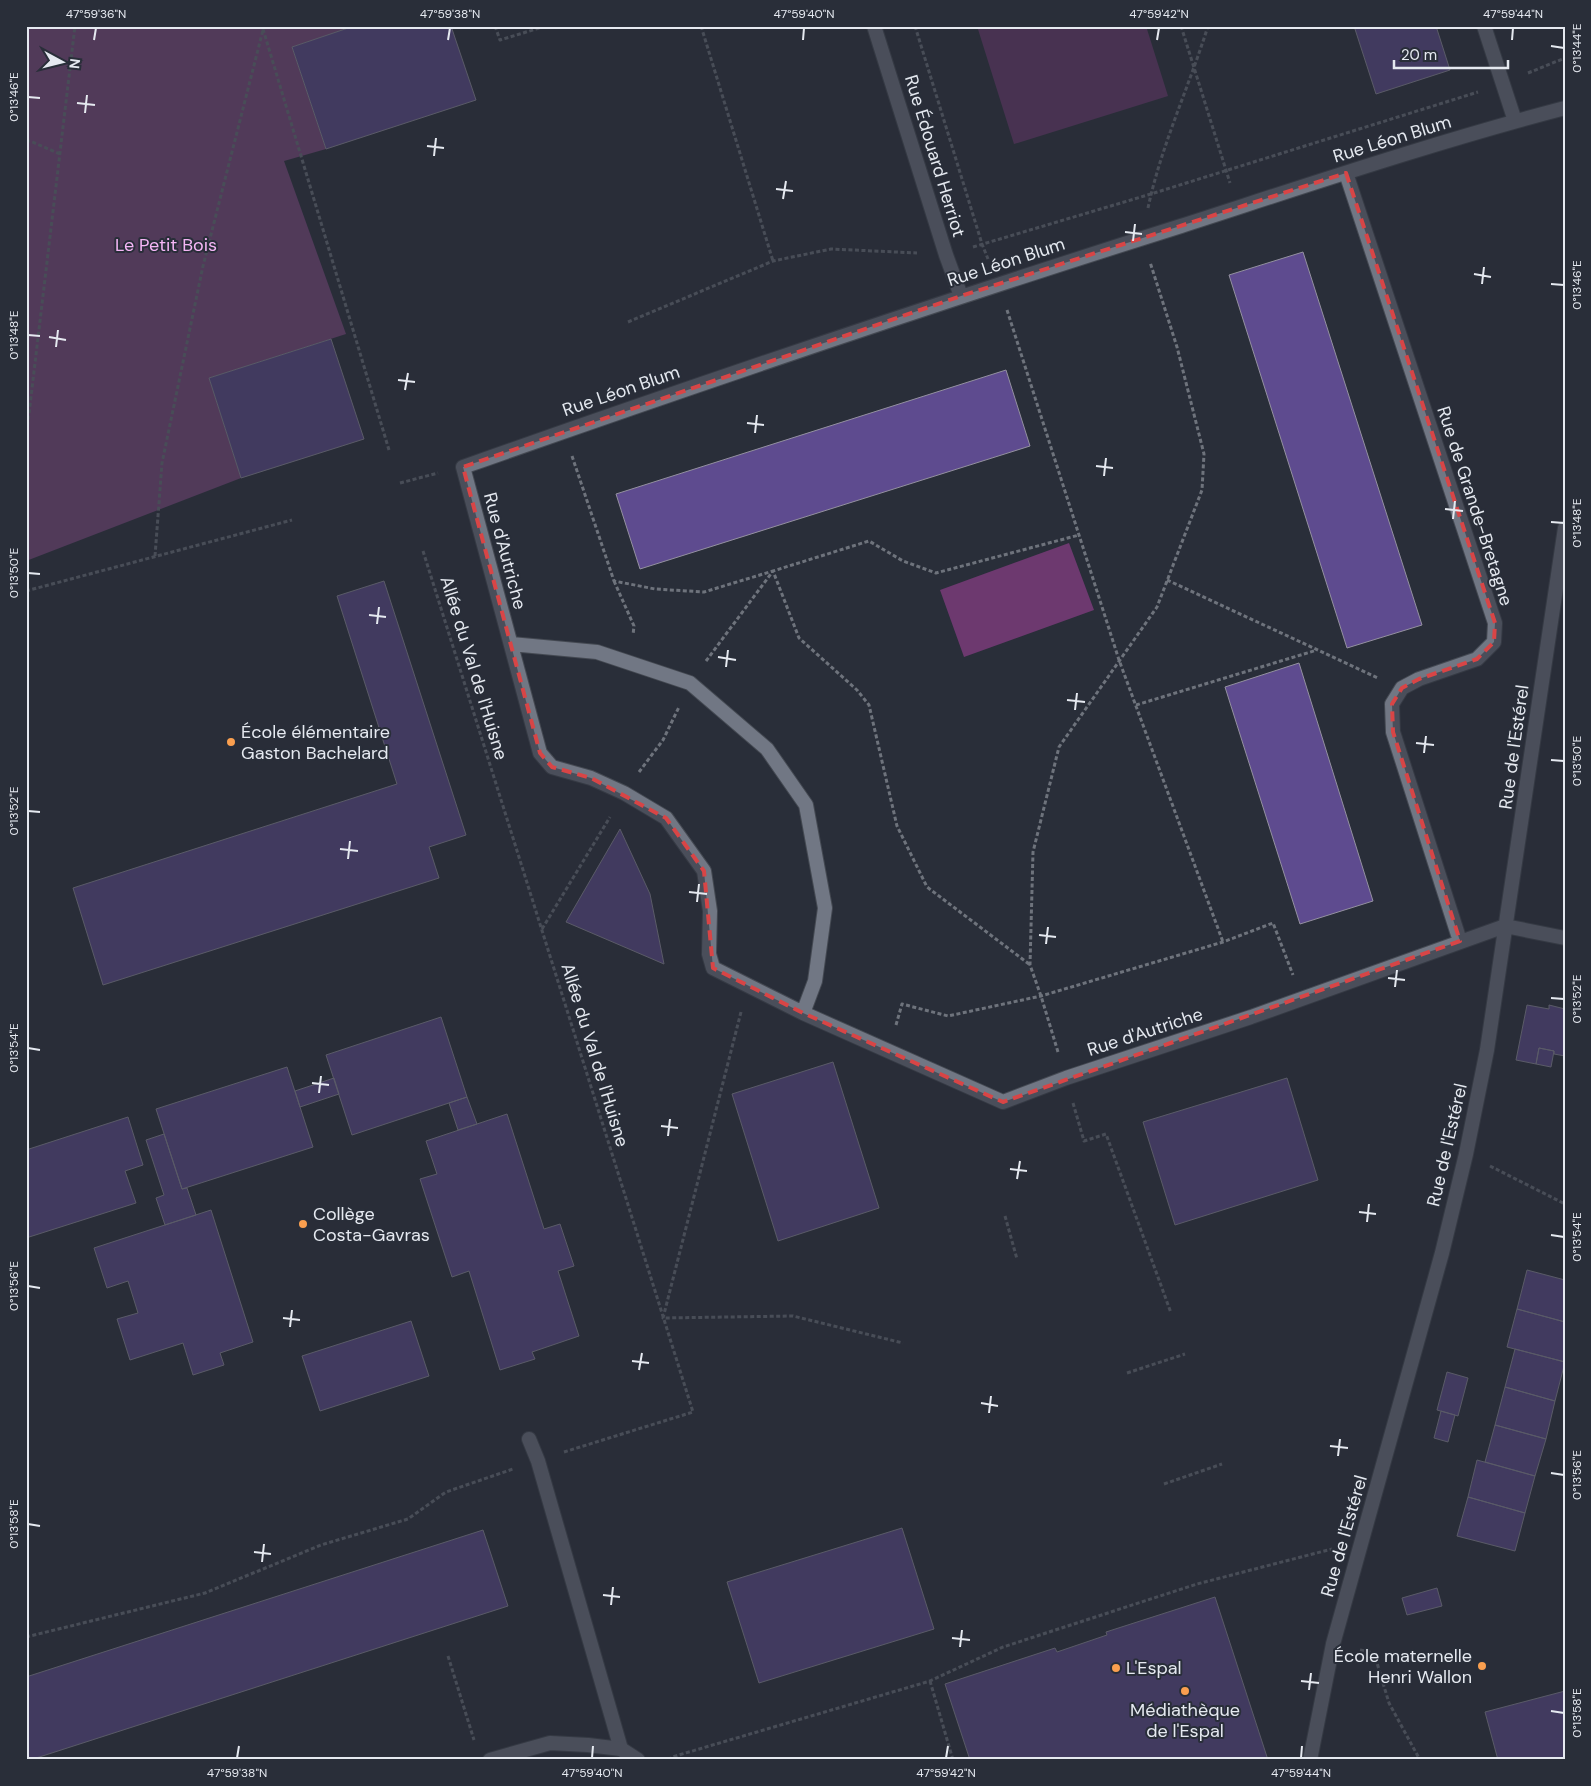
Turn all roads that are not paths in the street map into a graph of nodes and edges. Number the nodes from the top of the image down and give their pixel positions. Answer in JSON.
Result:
{"nodes":[{"id":1,"x":874,"y":26,"type":"edge"},
{"id":2,"x":1484,"y":26,"type":"edge"},
{"id":3,"x":1565,"y":108,"type":"edge"},
{"id":4,"x":1515,"y":121,"type":"junction"},
{"id":5,"x":1346,"y":173,"type":"junction"},
{"id":6,"x":960,"y":296,"type":"junction"},
{"id":7,"x":463,"y":467,"type":"joint"},
{"id":8,"x":1565,"y":528,"type":"edge"},
{"id":9,"x":511,"y":644,"type":"junction"},
{"id":10,"x":1505,"y":926,"type":"junction"},
{"id":11,"x":1565,"y":938,"type":"edge"},
{"id":12,"x":1460,"y":941,"type":"junction"},
{"id":13,"x":803,"y":1013,"type":"junction"},
{"id":14,"x":529,"y":1439,"type":"dead end"},
{"id":15,"x":621,"y":1749,"type":"junction"},
{"id":16,"x":490,"y":1760,"type":"edge"},
{"id":17,"x":638,"y":1760,"type":"edge"},
{"id":18,"x":1310,"y":1760,"type":"edge"}],
"edges":[{"from":1,"to":6,"type":"street","name":"Rue Édouard Herriot"},
{"from":2,"to":4,"type":"street"},
{"from":3,"to":4,"type":"street","name":"Rue Léon Blum"},
{"from":4,"to":5,"type":"street","name":"Rue Léon Blum"},
{"from":5,"to":6,"type":"street","name":"Rue Léon Blum"},
{"from":5,"to":12,"type":"street","name":"Rue de Grande-Bretagne"},
{"from":6,"to":7,"type":"street","name":"Rue Léon Blum"},
{"from":7,"to":9,"type":"street","name":"Rue d'Autriche"},
{"from":8,"to":10,"type":"street","name":"Rue de l'Estérel"},
{"from":9,"to":13,"type":"street","name":"Rue d'Autriche"},
{"from":9,"to":13,"type":"street"},
{"from":10,"to":11,"type":"street"},
{"from":10,"to":12,"type":"street","name":"Rue d'Autriche"},
{"from":10,"to":18,"type":"street","name":"Rue de l'Estérel"},
{"from":12,"to":13,"type":"street","name":"Rue d'Autriche"},
{"from":14,"to":15,"type":"street"},
{"from":15,"to":16,"type":"street"},
{"from":15,"to":17,"type":"street"}]}
